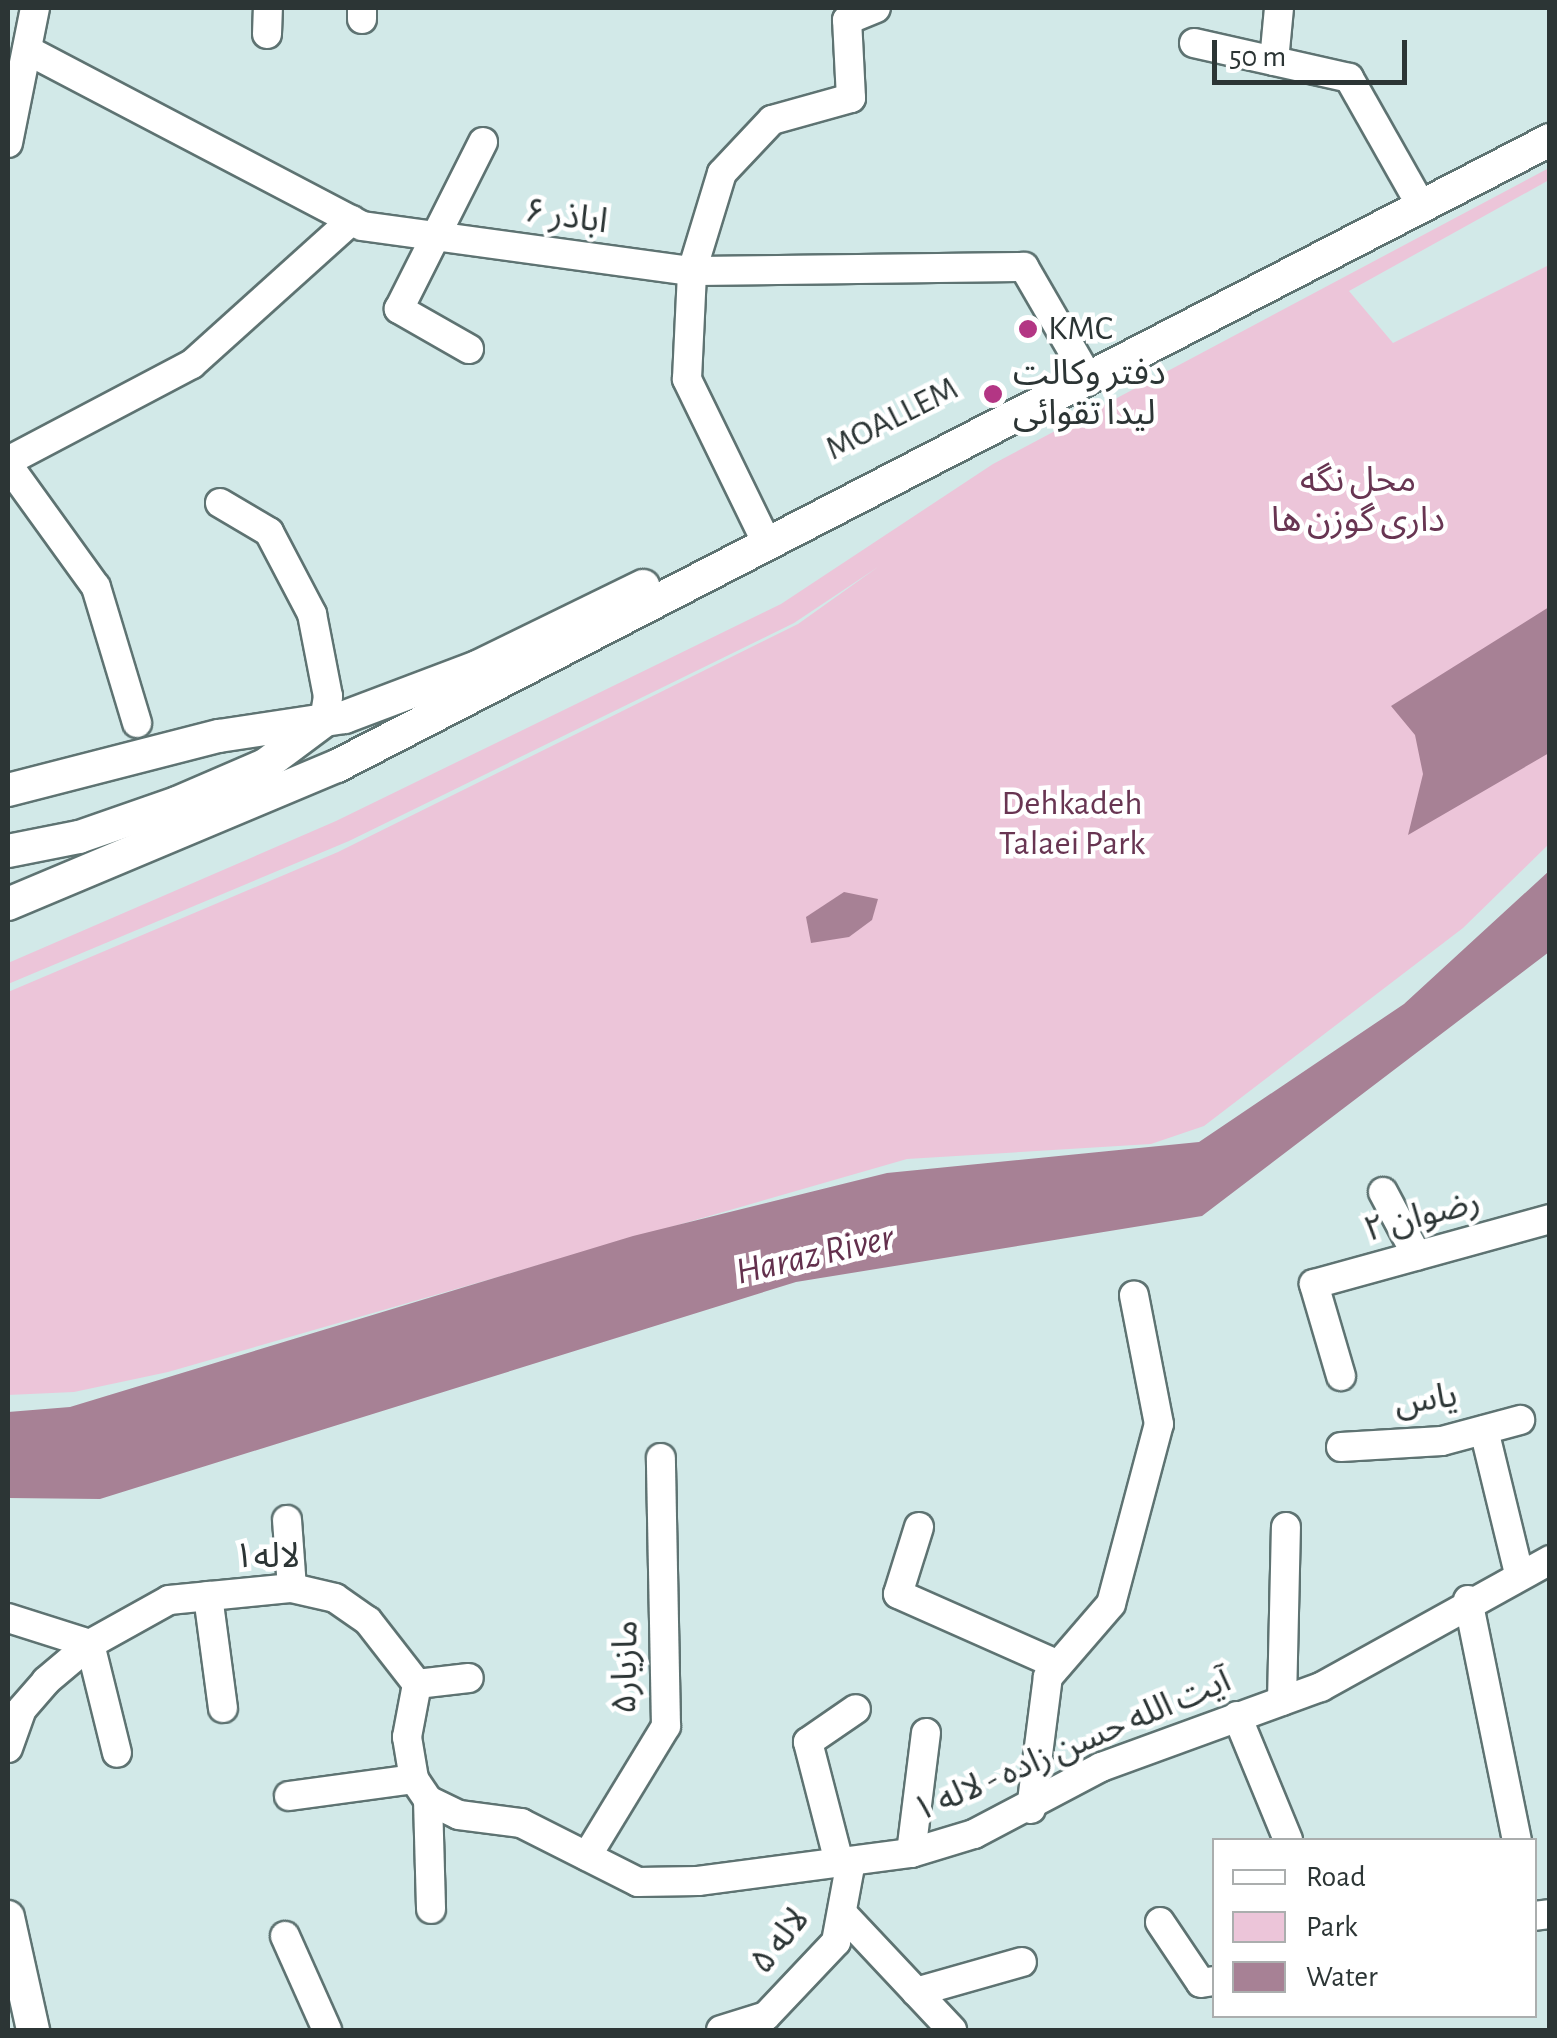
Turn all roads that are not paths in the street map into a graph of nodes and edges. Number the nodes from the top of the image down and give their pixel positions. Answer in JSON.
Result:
{"nodes":[{"id":1,"x":36,"y":8,"type":"edge"},
{"id":2,"x":876,"y":8,"type":"edge"},
{"id":3,"x":1279,"y":8,"type":"edge"},
{"id":4,"x":1194,"y":43,"type":"dead end"},
{"id":5,"x":27,"y":50,"type":"junction"},
{"id":6,"x":1274,"y":61,"type":"junction"},
{"id":7,"x":1550,"y":121,"type":"edge"},
{"id":8,"x":1550,"y":140,"type":"edge"},
{"id":9,"x":483,"y":142,"type":"dead end"},
{"id":10,"x":8,"y":143,"type":"edge"},
{"id":11,"x":1414,"y":193,"type":"junction"},
{"id":12,"x":352,"y":220,"type":"junction"},
{"id":13,"x":436,"y":237,"type":"junction"},
{"id":14,"x":692,"y":271,"type":"junction"},
{"id":15,"x":469,"y":350,"type":"dead end"},
{"id":16,"x":1082,"y":366,"type":"junction"},
{"id":17,"x":8,"y":463,"type":"edge"},
{"id":18,"x":220,"y":503,"type":"dead end"},
{"id":19,"x":760,"y":529,"type":"junction"},
{"id":20,"x":324,"y":720,"type":"junction"},
{"id":21,"x":137,"y":722,"type":"dead end"},
{"id":22,"x":8,"y":790,"type":"edge"},
{"id":23,"x":8,"y":851,"type":"edge"},
{"id":24,"x":8,"y":904,"type":"edge"},
{"id":25,"x":1383,"y":1192,"type":"dead end"},
{"id":26,"x":1550,"y":1219,"type":"edge"},
{"id":27,"x":1417,"y":1256,"type":"junction"},
{"id":28,"x":1134,"y":1295,"type":"dead end"},
{"id":29,"x":1341,"y":1376,"type":"dead end"},
{"id":30,"x":1520,"y":1420,"type":"dead end"},
{"id":31,"x":1484,"y":1430,"type":"junction"},
{"id":32,"x":1341,"y":1447,"type":"dead end"},
{"id":33,"x":662,"y":1458,"type":"dead end"},
{"id":34,"x":287,"y":1520,"type":"dead end"},
{"id":35,"x":918,"y":1527,"type":"dead end"},
{"id":36,"x":1286,"y":1527,"type":"dead end"},
{"id":37,"x":1540,"y":1570,"type":"edge"},
{"id":38,"x":292,"y":1588,"type":"junction"},
{"id":39,"x":208,"y":1596,"type":"junction"},
{"id":40,"x":1468,"y":1600,"type":"junction"},
{"id":41,"x":8,"y":1618,"type":"edge"},
{"id":42,"x":90,"y":1644,"type":"junction"},
{"id":43,"x":1058,"y":1665,"type":"junction"},
{"id":44,"x":469,"y":1678,"type":"dead end"},
{"id":45,"x":417,"y":1684,"type":"junction"},
{"id":46,"x":1282,"y":1701,"type":"junction"},
{"id":47,"x":223,"y":1708,"type":"dead end"},
{"id":48,"x":856,"y":1710,"type":"dead end"},
{"id":49,"x":1236,"y":1716,"type":"junction"},
{"id":50,"x":926,"y":1733,"type":"dead end"},
{"id":51,"x":8,"y":1748,"type":"edge"},
{"id":52,"x":116,"y":1752,"type":"dead end"},
{"id":53,"x":421,"y":1789,"type":"junction"},
{"id":54,"x":289,"y":1796,"type":"dead end"},
{"id":55,"x":1031,"y":1809,"type":"junction"},
{"id":56,"x":1287,"y":1838,"type":"edge"},
{"id":57,"x":1517,"y":1838,"type":"edge"},
{"id":58,"x":911,"y":1854,"type":"junction"},
{"id":59,"x":587,"y":1856,"type":"junction"},
{"id":60,"x":845,"y":1862,"type":"junction"},
{"id":61,"x":431,"y":1909,"type":"dead end"},
{"id":62,"x":844,"y":1915,"type":"junction"},
{"id":63,"x":8,"y":1917,"type":"edge"},
{"id":64,"x":1160,"y":1922,"type":"dead end"},
{"id":65,"x":286,"y":1936,"type":"dead end"},
{"id":66,"x":1022,"y":1962,"type":"dead end"},
{"id":67,"x":1212,"y":1981,"type":"edge"},
{"id":68,"x":916,"y":1992,"type":"junction"},
{"id":69,"x":33,"y":2030,"type":"edge"},
{"id":70,"x":327,"y":2030,"type":"edge"},
{"id":71,"x":721,"y":2030,"type":"edge"},
{"id":72,"x":952,"y":2030,"type":"edge"}],
"edges":[{"from":1,"to":5,"type":"street"},
{"from":2,"to":14,"type":"street"},
{"from":3,"to":6,"type":"street"},
{"from":4,"to":6,"type":"street"},
{"from":5,"to":10,"type":"street"},
{"from":5,"to":12,"type":"street","name":"اباذر ۶"},
{"from":6,"to":11,"type":"street"},
{"from":7,"to":11,"type":"main road","name":"MOALLEM"},
{"from":8,"to":24,"type":"main road","name":"MOALLEM"},
{"from":9,"to":13,"type":"street"},
{"from":11,"to":16,"type":"main road","name":"MOALLEM"},
{"from":12,"to":13,"type":"street","name":"اباذر ۶"},
{"from":12,"to":17,"type":"street"},
{"from":13,"to":14,"type":"street","name":"اباذر ۶"},
{"from":13,"to":15,"type":"street"},
{"from":14,"to":16,"type":"street","name":"اباذر ۶"},
{"from":14,"to":19,"type":"street"},
{"from":16,"to":19,"type":"main road","name":"MOALLEM"},
{"from":17,"to":21,"type":"street"},
{"from":18,"to":20,"type":"street"},
{"from":19,"to":20,"type":"main road","name":"MOALLEM"},
{"from":20,"to":22,"type":"main road"},
{"from":20,"to":23,"type":"main road"},
{"from":25,"to":27,"type":"street"},
{"from":26,"to":27,"type":"street","name":"رضوان ۲"},
{"from":27,"to":29,"type":"street","name":"رضوان ۲"},
{"from":28,"to":43,"type":"street"},
{"from":30,"to":31,"type":"street","name":"یاس"},
{"from":31,"to":32,"type":"street","name":"یاس"},
{"from":31,"to":37,"type":"street"},
{"from":33,"to":59,"type":"street","name":"مازیار۵"},
{"from":34,"to":38,"type":"street"},
{"from":35,"to":43,"type":"street"},
{"from":36,"to":46,"type":"street"},
{"from":37,"to":40,"type":"street","name":"آیت الله حسن زاده - لاله ۱"},
{"from":38,"to":39,"type":"street","name":"لاله۱"},
{"from":38,"to":45,"type":"street","name":"لاله۱"},
{"from":39,"to":42,"type":"street","name":"لاله۱"},
{"from":39,"to":47,"type":"street"},
{"from":40,"to":46,"type":"street","name":"آیت الله حسن زاده - لاله ۱"},
{"from":40,"to":57,"type":"street"},
{"from":41,"to":42,"type":"street"},
{"from":42,"to":51,"type":"street","name":"لاله۱"},
{"from":42,"to":52,"type":"street"},
{"from":43,"to":55,"type":"street"},
{"from":44,"to":45,"type":"street"},
{"from":45,"to":53,"type":"street"},
{"from":46,"to":49,"type":"street","name":"آیت الله حسن زاده - لاله ۱"},
{"from":48,"to":60,"type":"street"},
{"from":49,"to":55,"type":"street","name":"آیت الله حسن زاده - لاله ۱"},
{"from":49,"to":56,"type":"street"},
{"from":50,"to":58,"type":"street"},
{"from":53,"to":54,"type":"street"},
{"from":53,"to":59,"type":"street","name":"آیت الله حسن زاده - لاله ۱"},
{"from":53,"to":61,"type":"street"},
{"from":55,"to":58,"type":"street","name":"آیت الله حسن زاده - لاله ۱"},
{"from":58,"to":60,"type":"street","name":"آیت الله حسن زاده - لاله ۱"},
{"from":59,"to":60,"type":"street","name":"آیت الله حسن زاده - لاله ۱"},
{"from":60,"to":62,"type":"street","name":"لاله ۵"},
{"from":62,"to":68,"type":"street"},
{"from":62,"to":71,"type":"street","name":"لاله ۵"},
{"from":63,"to":69,"type":"main road"},
{"from":64,"to":67,"type":"street"},
{"from":65,"to":70,"type":"street"},
{"from":66,"to":68,"type":"street"},
{"from":68,"to":72,"type":"street"}]}
